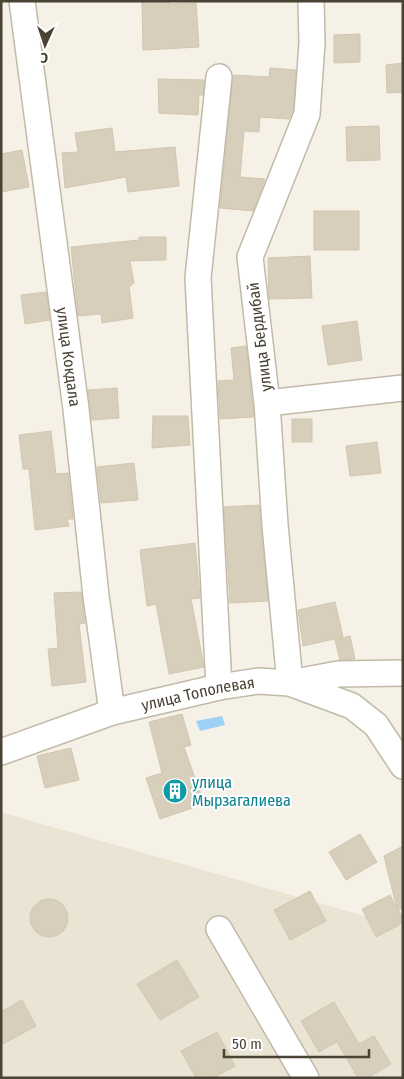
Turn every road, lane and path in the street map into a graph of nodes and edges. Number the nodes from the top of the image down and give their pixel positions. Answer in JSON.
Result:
{"nodes":[{"id":1,"x":22,"y":1,"type":"edge"},
{"id":2,"x":311,"y":1,"type":"edge"},
{"id":3,"x":219,"y":77,"type":"dead end"},
{"id":4,"x":403,"y":388,"type":"edge"},
{"id":5,"x":267,"y":403,"type":"junction"},
{"id":6,"x":403,"y":673,"type":"edge"},
{"id":7,"x":290,"y":683,"type":"junction"},
{"id":8,"x":219,"y":687,"type":"junction"},
{"id":9,"x":112,"y":712,"type":"junction"},
{"id":10,"x":1,"y":752,"type":"edge"},
{"id":11,"x":403,"y":766,"type":"edge"},
{"id":12,"x":219,"y":929,"type":"dead end"},
{"id":13,"x":306,"y":1078,"type":"edge"}],
"edges":[{"from":1,"to":9,"type":"street","name":"улица Кокдала"},
{"from":2,"to":5,"type":"street","name":"улица Бердибай"},
{"from":3,"to":8,"type":"street"},
{"from":4,"to":5,"type":"street"},
{"from":5,"to":7,"type":"street","name":"улица Бердибай"},
{"from":6,"to":7,"type":"street","name":"улица Тополевая"},
{"from":7,"to":8,"type":"street","name":"улица Тополевая"},
{"from":7,"to":11,"type":"street"},
{"from":8,"to":9,"type":"street","name":"улица Тополевая"},
{"from":9,"to":10,"type":"street","name":"улица Тополевая"},
{"from":12,"to":13,"type":"street"}]}
